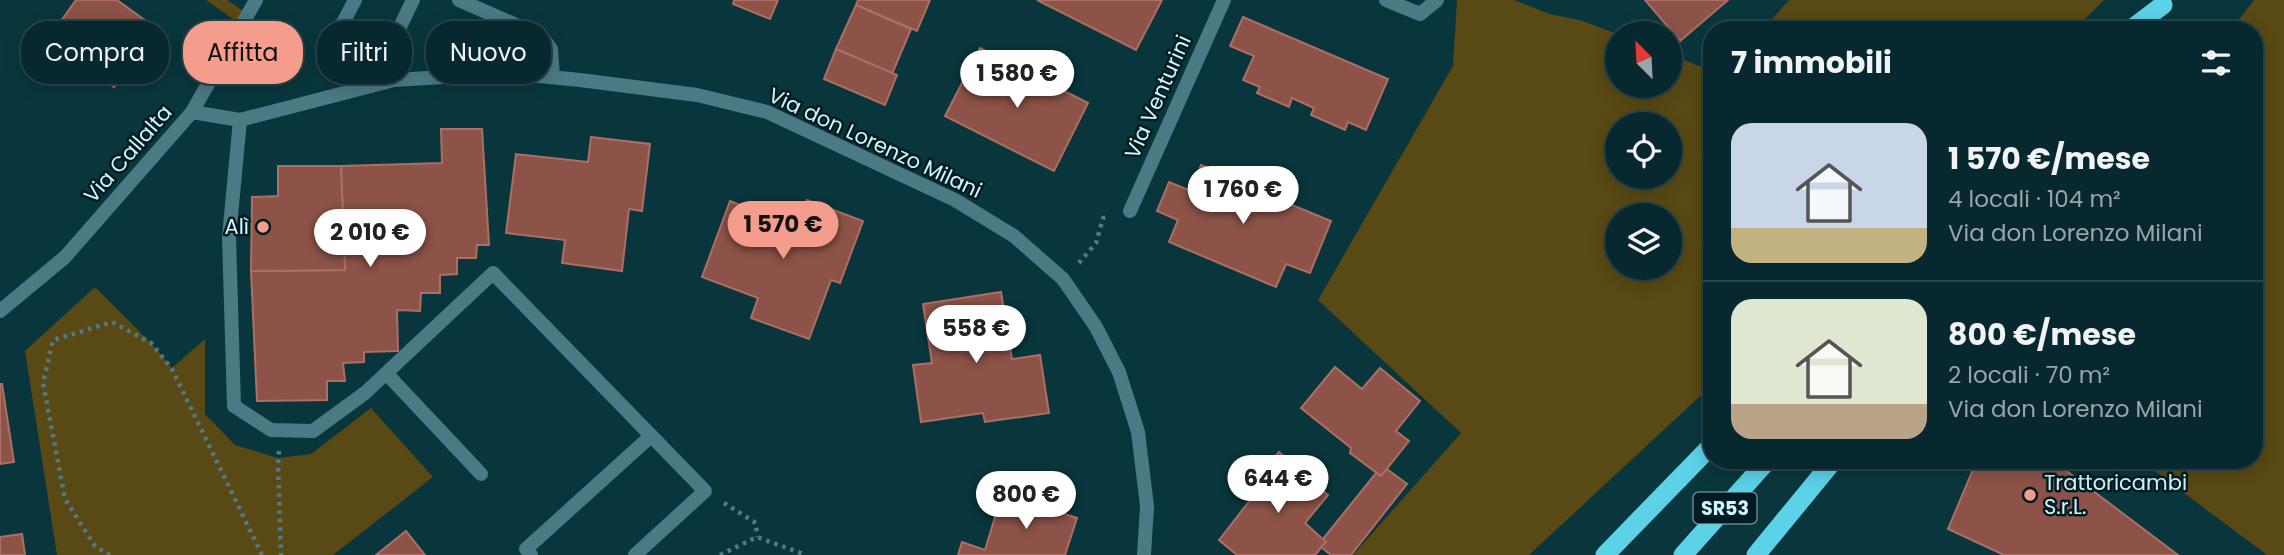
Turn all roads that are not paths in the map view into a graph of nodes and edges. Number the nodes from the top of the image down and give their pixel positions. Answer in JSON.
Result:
{"nodes":[{"id":1,"x":256,"y":0,"type":"edge"},
{"id":2,"x":355,"y":0,"type":"edge"},
{"id":3,"x":413,"y":0,"type":"edge"},
{"id":4,"x":459,"y":0,"type":"edge"},
{"id":5,"x":1224,"y":0,"type":"edge"},
{"id":6,"x":1386,"y":0,"type":"edge"},
{"id":7,"x":1437,"y":0,"type":"edge"},
{"id":8,"x":2166,"y":3,"type":"edge"},
{"id":9,"x":344,"y":21,"type":"edge"},
{"id":10,"x":403,"y":21,"type":"edge"},
{"id":11,"x":2142,"y":21,"type":"edge"},
{"id":12,"x":2151,"y":21,"type":"edge"},
{"id":13,"x":2157,"y":21,"type":"edge"},
{"id":14,"x":553,"y":77,"type":"junction"},
{"id":15,"x":412,"y":79,"type":"edge"},
{"id":16,"x":379,"y":84,"type":"edge"},
{"id":17,"x":192,"y":112,"type":"junction"},
{"id":18,"x":240,"y":120,"type":"junction"},
{"id":19,"x":1130,"y":211,"type":"road end"},
{"id":20,"x":0,"y":311,"type":"edge"},
{"id":21,"x":387,"y":373,"type":"junction"},
{"id":22,"x":651,"y":436,"type":"junction"},
{"id":23,"x":1703,"y":454,"type":"edge"},
{"id":24,"x":1760,"y":469,"type":"edge"},
{"id":25,"x":1827,"y":469,"type":"edge"},
{"id":26,"x":481,"y":474,"type":"dead end"},
{"id":27,"x":530,"y":555,"type":"edge"},
{"id":28,"x":635,"y":555,"type":"edge"},
{"id":29,"x":1144,"y":555,"type":"edge"},
{"id":30,"x":1605,"y":555,"type":"edge"},
{"id":31,"x":1683,"y":555,"type":"edge"},
{"id":32,"x":1756,"y":555,"type":"edge"}],
"edges":[{"from":1,"to":17,"type":"street","name":"Via Callalta"},
{"from":2,"to":9,"type":"street"},
{"from":3,"to":10,"type":"street"},
{"from":4,"to":14,"type":"street"},
{"from":5,"to":19,"type":"street","name":"Via Venturini"},
{"from":6,"to":7,"type":"street"},
{"from":8,"to":11,"type":"highway"},
{"from":8,"to":12,"type":"highway"},
{"from":8,"to":13,"type":"highway"},
{"from":14,"to":15,"type":"street","name":"Via don Lorenzo Milani"},
{"from":14,"to":29,"type":"street","name":"Via don Lorenzo Milani"},
{"from":16,"to":18,"type":"street","name":"Via don Lorenzo Milani"},
{"from":17,"to":18,"type":"street","name":"Via don Lorenzo Milani"},
{"from":17,"to":20,"type":"street","name":"Via Callalta"},
{"from":18,"to":21,"type":"street"},
{"from":21,"to":22,"type":"street"},
{"from":21,"to":26,"type":"street"},
{"from":22,"to":27,"type":"street"},
{"from":22,"to":28,"type":"street"},
{"from":23,"to":30,"type":"highway"},
{"from":24,"to":31,"type":"highway","number":"SR53"},
{"from":25,"to":32,"type":"highway"}]}
